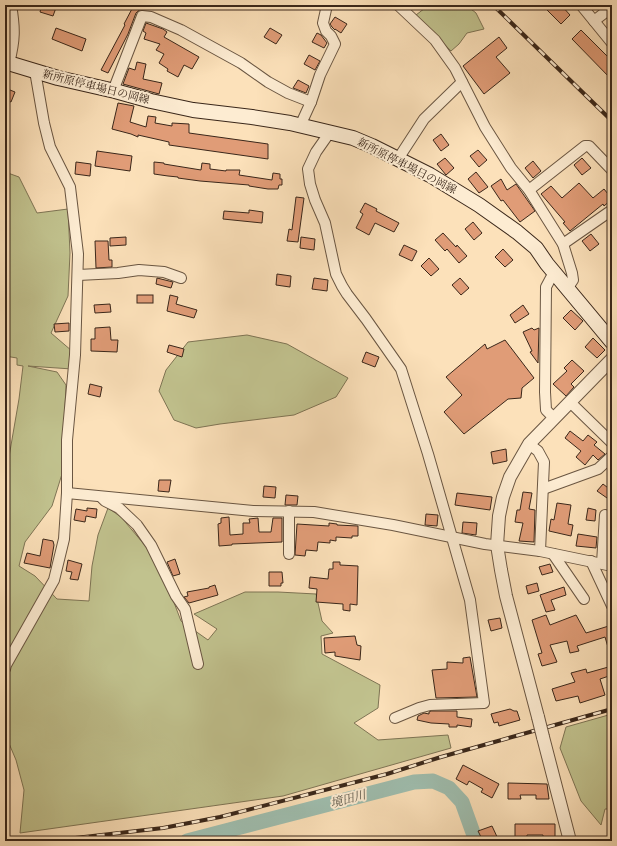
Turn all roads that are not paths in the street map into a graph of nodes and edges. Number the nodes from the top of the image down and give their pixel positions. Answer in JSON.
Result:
{"nodes":[{"id":1,"x":11,"y":5,"type":"edge"},
{"id":2,"x":327,"y":5,"type":"edge"},
{"id":3,"x":398,"y":5,"type":"edge"},
{"id":4,"x":582,"y":5,"type":"edge"},
{"id":5,"x":612,"y":7,"type":"edge"},
{"id":6,"x":594,"y":21,"type":"junction"},
{"id":7,"x":612,"y":43,"type":"edge"},
{"id":8,"x":7,"y":62,"type":"edge"},
{"id":9,"x":35,"y":71,"type":"junction"},
{"id":10,"x":462,"y":82,"type":"junction"},
{"id":11,"x":113,"y":91,"type":"junction"},
{"id":12,"x":311,"y":102,"type":"junction"},
{"id":13,"x":300,"y":126,"type":"junction"},
{"id":14,"x":330,"y":132,"type":"junction"},
{"id":15,"x":398,"y":159,"type":"junction"},
{"id":16,"x":612,"y":170,"type":"edge"},
{"id":17,"x":529,"y":190,"type":"junction"},
{"id":18,"x":612,"y":210,"type":"edge"},
{"id":19,"x":563,"y":244,"type":"junction"},
{"id":20,"x":554,"y":272,"type":"junction"},
{"id":21,"x":78,"y":275,"type":"junction"},
{"id":22,"x":181,"y":278,"type":"dead end"},
{"id":23,"x":567,"y":290,"type":"junction"},
{"id":24,"x":612,"y":342,"type":"edge"},
{"id":25,"x":612,"y":359,"type":"edge"},
{"id":26,"x":570,"y":402,"type":"junction"},
{"id":27,"x":554,"y":418,"type":"junction"},
{"id":28,"x":529,"y":444,"type":"junction"},
{"id":29,"x":612,"y":444,"type":"edge"},
{"id":30,"x":612,"y":456,"type":"edge"},
{"id":31,"x":543,"y":490,"type":"junction"},
{"id":32,"x":67,"y":493,"type":"junction"},
{"id":33,"x":101,"y":497,"type":"junction"},
{"id":34,"x":289,"y":511,"type":"junction"},
{"id":35,"x":605,"y":515,"type":"dead end"},
{"id":36,"x":452,"y":536,"type":"junction"},
{"id":37,"x":497,"y":545,"type":"junction"},
{"id":38,"x":540,"y":551,"type":"junction"},
{"id":39,"x":290,"y":554,"type":"dead end"},
{"id":40,"x":553,"y":554,"type":"junction"},
{"id":41,"x":591,"y":561,"type":"junction"},
{"id":42,"x":602,"y":563,"type":"junction"},
{"id":43,"x":612,"y":566,"type":"edge"},
{"id":44,"x":584,"y":599,"type":"dead end"},
{"id":45,"x":612,"y":606,"type":"edge"},
{"id":46,"x":198,"y":664,"type":"dead end"},
{"id":47,"x":5,"y":669,"type":"edge"},
{"id":48,"x":395,"y":718,"type":"dead end"},
{"id":49,"x":570,"y":841,"type":"edge"}],
"edges":[{"from":1,"to":8,"type":"street"},
{"from":2,"to":12,"type":"street"},
{"from":3,"to":10,"type":"street"},
{"from":4,"to":6,"type":"street"},
{"from":5,"to":6,"type":"street"},
{"from":6,"to":7,"type":"street"},
{"from":8,"to":9,"type":"main road","name":"新所原停車場日の岡線"},
{"from":9,"to":11,"type":"main road","name":"新所原停車場日の岡線"},
{"from":9,"to":21,"type":"street"},
{"from":10,"to":15,"type":"street"},
{"from":10,"to":17,"type":"street"},
{"from":11,"to":12,"type":"street"},
{"from":11,"to":13,"type":"main road","name":"新所原停車場日の岡線"},
{"from":12,"to":13,"type":"street"},
{"from":13,"to":14,"type":"main road","name":"新所原停車場日の岡線"},
{"from":14,"to":15,"type":"main road","name":"新所原停車場日の岡線"},
{"from":14,"to":36,"type":"street"},
{"from":15,"to":20,"type":"main road","name":"新所原停車場日の岡線"},
{"from":16,"to":17,"type":"street"},
{"from":17,"to":19,"type":"street"},
{"from":18,"to":19,"type":"street"},
{"from":19,"to":23,"type":"street"},
{"from":20,"to":23,"type":"main road","name":"新所原停車場日の岡線"},
{"from":20,"to":27,"type":"street"},
{"from":21,"to":22,"type":"street"},
{"from":21,"to":32,"type":"street"},
{"from":23,"to":24,"type":"main road","name":"新所原停車場日の岡線"},
{"from":25,"to":26,"type":"street"},
{"from":26,"to":27,"type":"street"},
{"from":26,"to":29,"type":"street"},
{"from":27,"to":28,"type":"street"},
{"from":28,"to":31,"type":"street"},
{"from":28,"to":37,"type":"street"},
{"from":30,"to":31,"type":"street"},
{"from":31,"to":38,"type":"street"},
{"from":32,"to":33,"type":"street"},
{"from":32,"to":47,"type":"street"},
{"from":33,"to":34,"type":"street"},
{"from":33,"to":46,"type":"street"},
{"from":34,"to":36,"type":"street"},
{"from":34,"to":39,"type":"street"},
{"from":35,"to":42,"type":"street"},
{"from":36,"to":37,"type":"street"},
{"from":36,"to":48,"type":"street"},
{"from":37,"to":38,"type":"street"},
{"from":37,"to":49,"type":"street","bridge":true},
{"from":38,"to":40,"type":"street"},
{"from":40,"to":41,"type":"street"},
{"from":40,"to":44,"type":"street"},
{"from":41,"to":42,"type":"street"},
{"from":41,"to":45,"type":"street"},
{"from":42,"to":43,"type":"street"}]}
